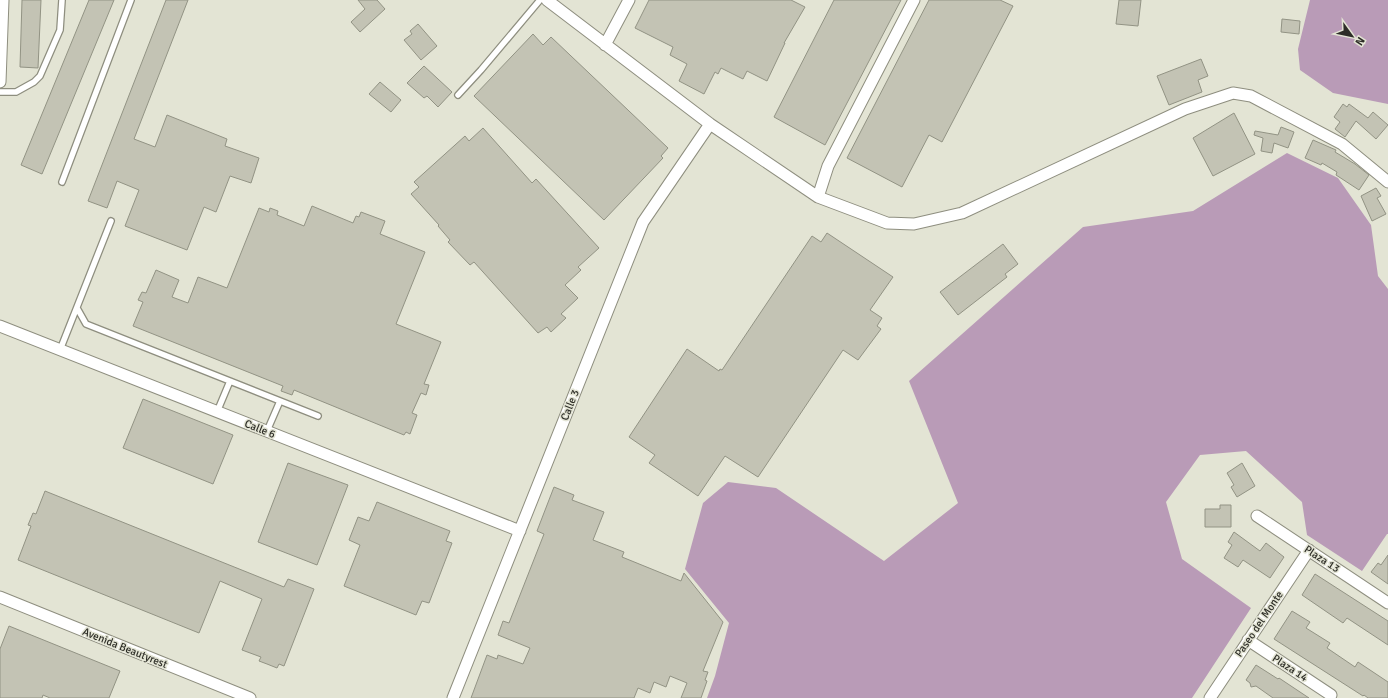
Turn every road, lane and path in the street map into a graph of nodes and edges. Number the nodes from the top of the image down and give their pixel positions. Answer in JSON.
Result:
{"nodes":[{"id":1,"x":3,"y":0,"type":"edge"},
{"id":2,"x":62,"y":0,"type":"edge"},
{"id":3,"x":132,"y":0,"type":"edge"},
{"id":4,"x":540,"y":0,"type":"edge"},
{"id":5,"x":547,"y":0,"type":"edge"},
{"id":6,"x":629,"y":0,"type":"edge"},
{"id":7,"x":914,"y":0,"type":"edge"},
{"id":8,"x":605,"y":45,"type":"junction"},
{"id":9,"x":0,"y":82,"type":"edge"},
{"id":10,"x":0,"y":92,"type":"edge"},
{"id":11,"x":458,"y":95,"type":"dead end"},
{"id":12,"x":710,"y":124,"type":"junction"},
{"id":13,"x":62,"y":182,"type":"dead end"},
{"id":14,"x":1388,"y":182,"type":"edge"},
{"id":15,"x":818,"y":197,"type":"junction"},
{"id":16,"x":111,"y":221,"type":"dead end"},
{"id":17,"x":77,"y":308,"type":"junction"},
{"id":18,"x":0,"y":326,"type":"edge"},
{"id":19,"x":60,"y":350,"type":"junction"},
{"id":20,"x":230,"y":381,"type":"junction"},
{"id":21,"x":280,"y":401,"type":"junction"},
{"id":22,"x":218,"y":412,"type":"junction"},
{"id":23,"x":318,"y":416,"type":"dead end"},
{"id":24,"x":267,"y":432,"type":"junction"},
{"id":25,"x":1257,"y":516,"type":"dead end"},
{"id":26,"x":520,"y":532,"type":"junction"},
{"id":27,"x":1309,"y":550,"type":"junction"},
{"id":28,"x":0,"y":597,"type":"edge"},
{"id":29,"x":1388,"y":603,"type":"edge"},
{"id":30,"x":1248,"y":640,"type":"junction"},
{"id":31,"x":1331,"y":695,"type":"dead end"},
{"id":32,"x":250,"y":698,"type":"edge"},
{"id":33,"x":453,"y":698,"type":"edge"},
{"id":34,"x":1210,"y":698,"type":"edge"}],
"edges":[{"from":1,"to":9,"type":"street"},
{"from":2,"to":10,"type":"lane"},
{"from":3,"to":13,"type":"lane"},
{"from":4,"to":11,"type":"lane"},
{"from":5,"to":8,"type":"street"},
{"from":6,"to":8,"type":"street"},
{"from":7,"to":15,"type":"street"},
{"from":8,"to":12,"type":"street"},
{"from":12,"to":15,"type":"street"},
{"from":12,"to":26,"type":"street","name":"Calle 3"},
{"from":14,"to":15,"type":"street"},
{"from":16,"to":17,"type":"lane"},
{"from":17,"to":19,"type":"lane"},
{"from":17,"to":20,"type":"lane"},
{"from":18,"to":19,"type":"street","name":"Calle 6"},
{"from":19,"to":22,"type":"street","name":"Calle 6"},
{"from":20,"to":21,"type":"lane"},
{"from":20,"to":22,"type":"lane"},
{"from":21,"to":23,"type":"lane"},
{"from":21,"to":24,"type":"lane"},
{"from":22,"to":24,"type":"street","name":"Calle 6"},
{"from":24,"to":26,"type":"street","name":"Calle 6"},
{"from":25,"to":27,"type":"street","name":"Plaza 13"},
{"from":26,"to":33,"type":"street","name":"Calle 3"},
{"from":27,"to":29,"type":"street","name":"Plaza 13"},
{"from":27,"to":30,"type":"street","name":"Paseo del Monte"},
{"from":28,"to":32,"type":"street","name":"Avenida Beautyrest"},
{"from":30,"to":31,"type":"street","name":"Plaza 14"},
{"from":30,"to":34,"type":"street","name":"Paseo del Monte"}]}
